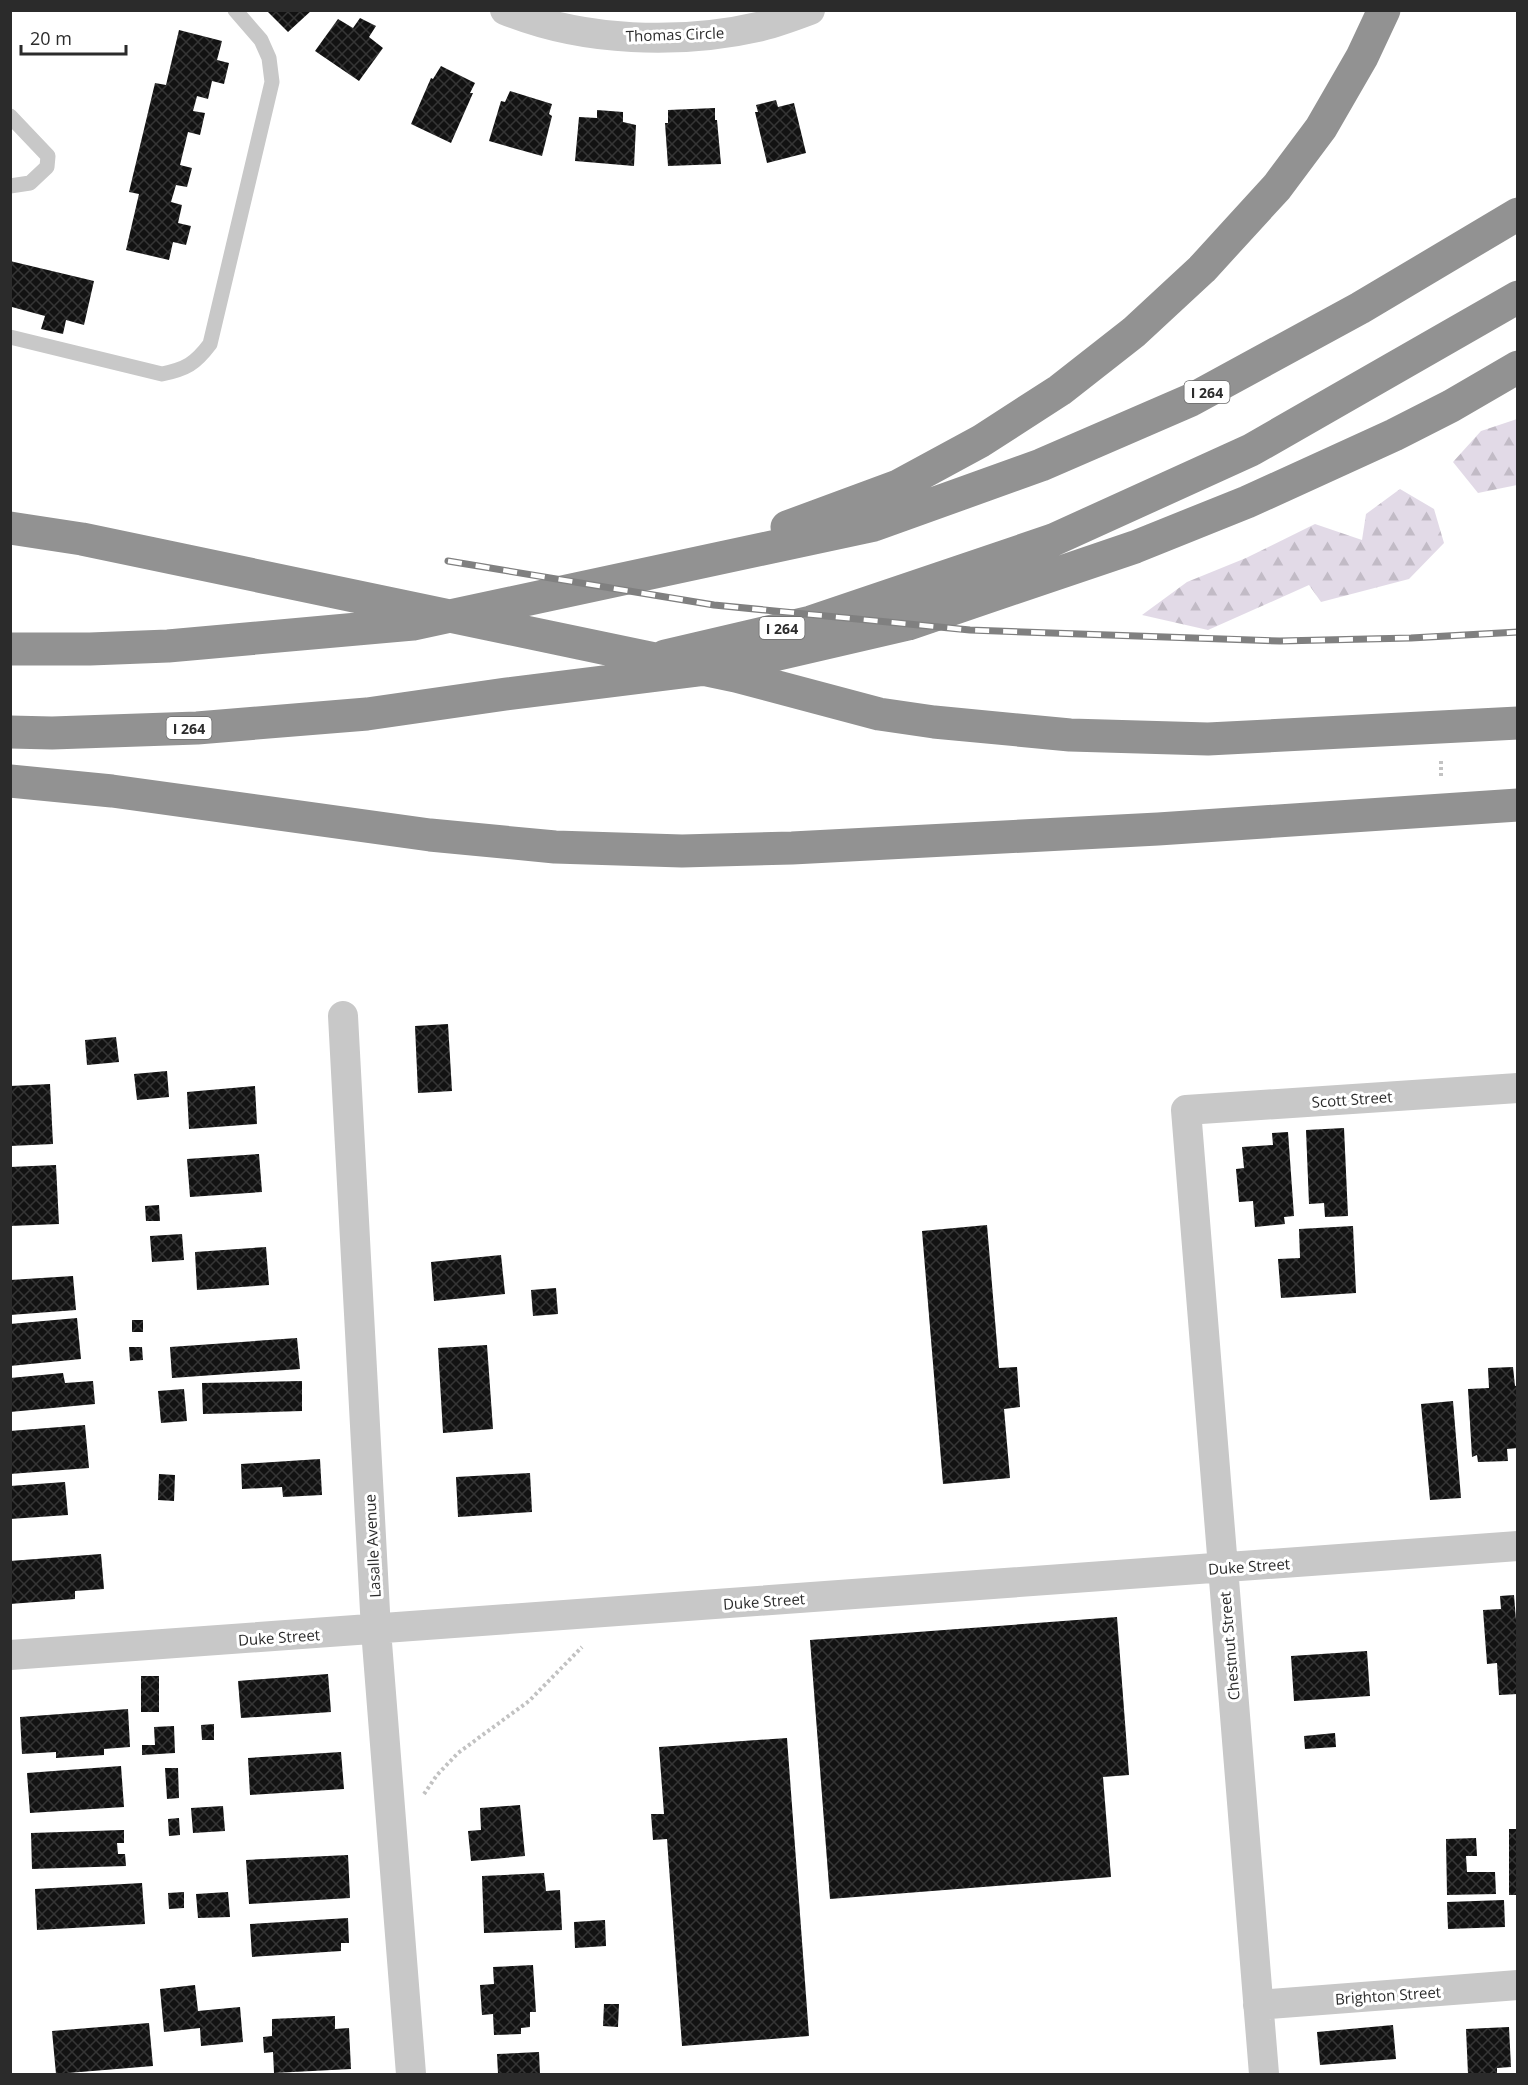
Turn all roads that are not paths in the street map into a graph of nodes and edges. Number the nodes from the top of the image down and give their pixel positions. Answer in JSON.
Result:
{"nodes":[{"id":1,"x":235,"y":10,"type":"edge"},
{"id":2,"x":505,"y":10,"type":"edge"},
{"id":3,"x":810,"y":10,"type":"edge"},
{"id":4,"x":1384,"y":10,"type":"edge"},
{"id":5,"x":10,"y":116,"type":"edge"},
{"id":6,"x":10,"y":186,"type":"edge"},
{"id":7,"x":1518,"y":214,"type":"edge"},
{"id":8,"x":1518,"y":297,"type":"edge"},
{"id":9,"x":10,"y":337,"type":"edge"},
{"id":10,"x":1518,"y":367,"type":"edge"},
{"id":11,"x":10,"y":528,"type":"edge"},
{"id":12,"x":701,"y":562,"type":"junction"},
{"id":13,"x":10,"y":649,"type":"edge"},
{"id":14,"x":506,"y":694,"type":"junction"},
{"id":15,"x":1518,"y":723,"type":"edge"},
{"id":16,"x":10,"y":732,"type":"edge"},
{"id":17,"x":10,"y":782,"type":"edge"},
{"id":18,"x":1518,"y":805,"type":"edge"},
{"id":19,"x":343,"y":1016,"type":"dead end"},
{"id":20,"x":1518,"y":1088,"type":"edge"},
{"id":21,"x":1186,"y":1110,"type":"joint"},
{"id":22,"x":1518,"y":1546,"type":"edge"},
{"id":23,"x":1223,"y":1567,"type":"junction"},
{"id":24,"x":376,"y":1630,"type":"junction"},
{"id":25,"x":10,"y":1655,"type":"edge"},
{"id":26,"x":1518,"y":1985,"type":"edge"},
{"id":27,"x":1258,"y":2005,"type":"junction"},
{"id":28,"x":411,"y":2074,"type":"edge"},
{"id":29,"x":1264,"y":2074,"type":"edge"}],
"edges":[{"from":1,"to":9,"type":"lane"},
{"from":2,"to":3,"type":"street","name":"Thomas Circle"},
{"from":4,"to":12,"type":"highway"},
{"from":5,"to":6,"type":"lane"},
{"from":7,"to":12,"type":"highway","number":"I 264"},
{"from":8,"to":14,"type":"highway","number":"I 264"},
{"from":10,"to":14,"type":"highway"},
{"from":11,"to":15,"type":"highway"},
{"from":12,"to":13,"type":"highway","number":"I 264"},
{"from":14,"to":16,"type":"highway","number":"I 264"},
{"from":17,"to":18,"type":"highway"},
{"from":19,"to":24,"type":"street","name":"Lasalle Avenue"},
{"from":20,"to":21,"type":"street","name":"Scott Street"},
{"from":21,"to":23,"type":"street","name":"Chestnut Street"},
{"from":22,"to":23,"type":"street","name":"Duke Street"},
{"from":23,"to":24,"type":"street","name":"Duke Street"},
{"from":23,"to":27,"type":"street","name":"Chestnut Street"},
{"from":24,"to":25,"type":"street","name":"Duke Street"},
{"from":24,"to":28,"type":"street","name":"Lasalle Avenue"},
{"from":26,"to":27,"type":"street","name":"Brighton Street"},
{"from":27,"to":29,"type":"street","name":"Chestnut Street"}]}
